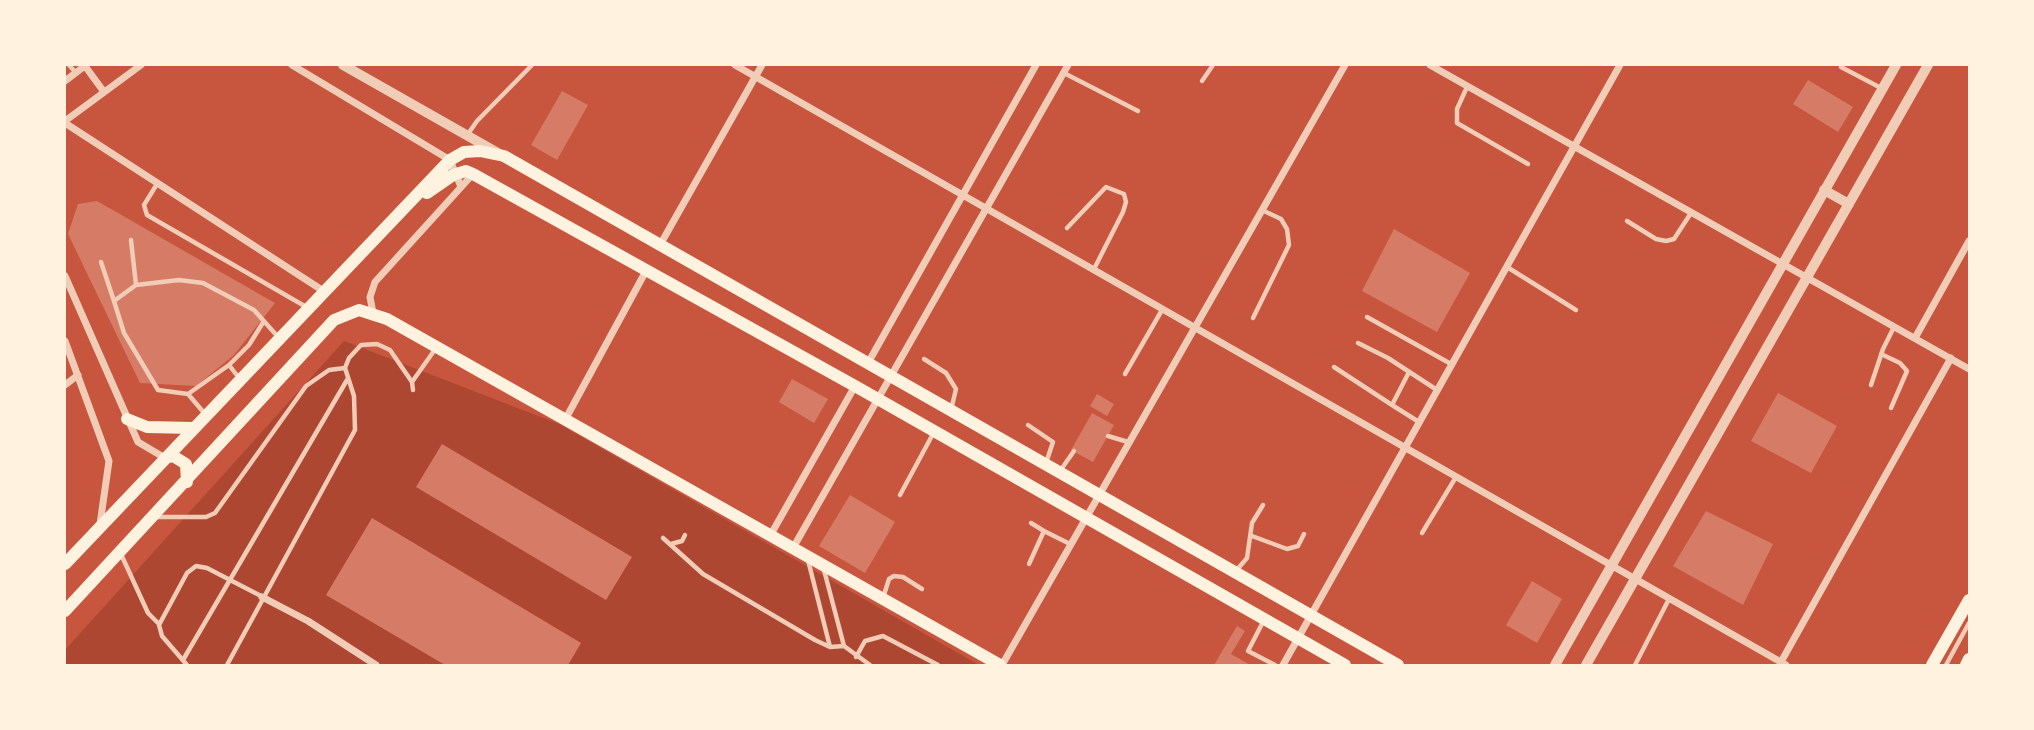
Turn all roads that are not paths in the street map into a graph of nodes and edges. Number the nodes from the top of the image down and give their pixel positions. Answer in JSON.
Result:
{"nodes":[{"id":1,"x":69,"y":65,"type":"edge"},
{"id":2,"x":86,"y":65,"type":"edge"},
{"id":3,"x":141,"y":65,"type":"edge"},
{"id":4,"x":292,"y":65,"type":"edge"},
{"id":5,"x":343,"y":65,"type":"edge"},
{"id":6,"x":532,"y":65,"type":"edge"},
{"id":7,"x":735,"y":65,"type":"edge"},
{"id":8,"x":762,"y":65,"type":"edge"},
{"id":9,"x":1036,"y":65,"type":"edge"},
{"id":10,"x":1068,"y":65,"type":"edge"},
{"id":11,"x":1213,"y":65,"type":"edge"},
{"id":12,"x":1345,"y":65,"type":"edge"},
{"id":13,"x":1430,"y":65,"type":"edge"},
{"id":14,"x":1620,"y":65,"type":"edge"},
{"id":15,"x":1896,"y":65,"type":"edge"},
{"id":16,"x":1928,"y":65,"type":"edge"},
{"id":17,"x":1841,"y":66,"type":"dead end"},
{"id":18,"x":76,"y":73,"type":"junction"},
{"id":19,"x":1063,"y":73,"type":"junction"},
{"id":20,"x":755,"y":77,"type":"junction"},
{"id":21,"x":65,"y":81,"type":"edge"},
{"id":22,"x":1202,"y":81,"type":"dead end"},
{"id":23,"x":1467,"y":86,"type":"junction"},
{"id":24,"x":1882,"y":89,"type":"junction"},
{"id":25,"x":104,"y":92,"type":"junction"},
{"id":26,"x":1138,"y":111,"type":"dead end"},
{"id":27,"x":65,"y":122,"type":"edge"},
{"id":28,"x":468,"y":135,"type":"junction"},
{"id":29,"x":1574,"y":146,"type":"junction"},
{"id":30,"x":504,"y":156,"type":"junction"},
{"id":31,"x":450,"y":160,"type":"junction"},
{"id":32,"x":1528,"y":164,"type":"dead end"},
{"id":33,"x":459,"y":180,"type":"junction"},
{"id":34,"x":158,"y":183,"type":"junction"},
{"id":35,"x":1824,"y":190,"type":"junction"},
{"id":36,"x":962,"y":195,"type":"junction"},
{"id":37,"x":1849,"y":204,"type":"junction"},
{"id":38,"x":409,"y":207,"type":"junction"},
{"id":39,"x":986,"y":208,"type":"junction"},
{"id":40,"x":1262,"y":210,"type":"junction"},
{"id":41,"x":1691,"y":212,"type":"junction"},
{"id":42,"x":1627,"y":221,"type":"dead end"},
{"id":43,"x":1067,"y":228,"type":"dead end"},
{"id":44,"x":131,"y":240,"type":"dead end"},
{"id":45,"x":1969,"y":241,"type":"edge"},
{"id":46,"x":660,"y":245,"type":"junction"},
{"id":47,"x":101,"y":262,"type":"dead end"},
{"id":48,"x":1782,"y":264,"type":"junction"},
{"id":49,"x":1507,"y":266,"type":"junction"},
{"id":50,"x":647,"y":269,"type":"junction"},
{"id":51,"x":1093,"y":270,"type":"junction"},
{"id":52,"x":65,"y":276,"type":"edge"},
{"id":53,"x":1807,"y":277,"type":"junction"},
{"id":54,"x":136,"y":285,"type":"junction"},
{"id":55,"x":326,"y":293,"type":"junction"},
{"id":56,"x":114,"y":301,"type":"junction"},
{"id":57,"x":309,"y":309,"type":"junction"},
{"id":58,"x":1162,"y":309,"type":"junction"},
{"id":59,"x":1576,"y":310,"type":"dead end"},
{"id":60,"x":373,"y":313,"type":"junction"},
{"id":61,"x":1253,"y":317,"type":"dead end"},
{"id":62,"x":1367,"y":317,"type":"dead end"},
{"id":63,"x":264,"y":321,"type":"junction"},
{"id":64,"x":1194,"y":327,"type":"junction"},
{"id":65,"x":1894,"y":327,"type":"junction"},
{"id":66,"x":1915,"y":338,"type":"junction"},
{"id":67,"x":280,"y":339,"type":"junction"},
{"id":68,"x":65,"y":341,"type":"edge"},
{"id":69,"x":1358,"y":343,"type":"dead end"},
{"id":70,"x":437,"y":347,"type":"junction"},
{"id":71,"x":1881,"y":354,"type":"junction"},
{"id":72,"x":1951,"y":358,"type":"junction"},
{"id":73,"x":924,"y":359,"type":"dead end"},
{"id":74,"x":868,"y":363,"type":"junction"},
{"id":75,"x":229,"y":365,"type":"junction"},
{"id":76,"x":1451,"y":365,"type":"junction"},
{"id":77,"x":1334,"y":367,"type":"dead end"},
{"id":78,"x":345,"y":368,"type":"junction"},
{"id":79,"x":1969,"y":369,"type":"edge"},
{"id":80,"x":1125,"y":374,"type":"dead end"},
{"id":81,"x":1408,"y":374,"type":"junction"},
{"id":82,"x":78,"y":375,"type":"junction"},
{"id":83,"x":891,"y":376,"type":"junction"},
{"id":84,"x":240,"y":379,"type":"junction"},
{"id":85,"x":347,"y":379,"type":"junction"},
{"id":86,"x":412,"y":383,"type":"junction"},
{"id":87,"x":65,"y":385,"type":"edge"},
{"id":88,"x":1871,"y":385,"type":"dead end"},
{"id":89,"x":855,"y":386,"type":"junction"},
{"id":90,"x":413,"y":390,"type":"dead end"},
{"id":91,"x":1437,"y":390,"type":"junction"},
{"id":92,"x":188,"y":394,"type":"junction"},
{"id":93,"x":878,"y":399,"type":"junction"},
{"id":94,"x":1392,"y":405,"type":"junction"},
{"id":95,"x":1891,"y":408,"type":"dead end"},
{"id":96,"x":951,"y":411,"type":"junction"},
{"id":97,"x":206,"y":415,"type":"junction"},
{"id":98,"x":127,"y":419,"type":"junction"},
{"id":99,"x":565,"y":420,"type":"junction"},
{"id":100,"x":1419,"y":422,"type":"junction"},
{"id":101,"x":1028,"y":425,"type":"dead end"},
{"id":102,"x":192,"y":428,"type":"junction"},
{"id":103,"x":934,"y":431,"type":"junction"},
{"id":104,"x":1108,"y":436,"type":"dead end"},
{"id":105,"x":1128,"y":442,"type":"junction"},
{"id":106,"x":1405,"y":447,"type":"junction"},
{"id":107,"x":1074,"y":451,"type":"dead end"},
{"id":108,"x":165,"y":458,"type":"junction"},
{"id":109,"x":1045,"y":463,"type":"junction"},
{"id":110,"x":1059,"y":472,"type":"junction"},
{"id":111,"x":1456,"y":477,"type":"junction"},
{"id":112,"x":187,"y":482,"type":"junction"},
{"id":113,"x":1098,"y":494,"type":"junction"},
{"id":114,"x":900,"y":495,"type":"dead end"},
{"id":115,"x":1262,"y":505,"type":"dead end"},
{"id":116,"x":153,"y":517,"type":"junction"},
{"id":117,"x":1085,"y":517,"type":"junction"},
{"id":118,"x":1031,"y":523,"type":"dead end"},
{"id":119,"x":100,"y":526,"type":"junction"},
{"id":120,"x":1044,"y":531,"type":"junction"},
{"id":121,"x":1422,"y":533,"type":"dead end"},
{"id":122,"x":1304,"y":534,"type":"dead end"},
{"id":123,"x":685,"y":535,"type":"dead end"},
{"id":124,"x":770,"y":536,"type":"junction"},
{"id":125,"x":1252,"y":536,"type":"junction"},
{"id":126,"x":663,"y":538,"type":"dead end"},
{"id":127,"x":670,"y":544,"type":"junction"},
{"id":128,"x":1070,"y":544,"type":"junction"},
{"id":129,"x":793,"y":548,"type":"junction"},
{"id":130,"x":120,"y":552,"type":"junction"},
{"id":131,"x":807,"y":556,"type":"junction"},
{"id":132,"x":65,"y":564,"type":"edge"},
{"id":133,"x":1029,"y":564,"type":"dead end"},
{"id":134,"x":822,"y":565,"type":"junction"},
{"id":135,"x":1611,"y":565,"type":"junction"},
{"id":136,"x":1234,"y":572,"type":"junction"},
{"id":137,"x":229,"y":578,"type":"junction"},
{"id":138,"x":1635,"y":579,"type":"junction"},
{"id":139,"x":922,"y":589,"type":"dead end"},
{"id":140,"x":262,"y":597,"type":"junction"},
{"id":141,"x":1670,"y":598,"type":"junction"},
{"id":142,"x":883,"y":599,"type":"junction"},
{"id":143,"x":1969,"y":600,"type":"edge"},
{"id":144,"x":65,"y":611,"type":"edge"},
{"id":145,"x":1310,"y":615,"type":"junction"},
{"id":146,"x":1265,"y":620,"type":"junction"},
{"id":147,"x":1969,"y":623,"type":"edge"},
{"id":148,"x":159,"y":625,"type":"junction"},
{"id":149,"x":1298,"y":638,"type":"junction"},
{"id":150,"x":844,"y":646,"type":"junction"},
{"id":151,"x":830,"y":647,"type":"junction"},
{"id":152,"x":856,"y":657,"type":"junction"},
{"id":153,"x":1969,"y":659,"type":"edge"},
{"id":154,"x":183,"y":660,"type":"junction"},
{"id":155,"x":1784,"y":664,"type":"edge"},
{"id":156,"x":187,"y":665,"type":"edge"},
{"id":157,"x":227,"y":665,"type":"edge"},
{"id":158,"x":376,"y":665,"type":"edge"},
{"id":159,"x":870,"y":665,"type":"edge"},
{"id":160,"x":938,"y":665,"type":"edge"},
{"id":161,"x":1001,"y":665,"type":"edge"},
{"id":162,"x":1275,"y":665,"type":"edge"},
{"id":163,"x":1283,"y":665,"type":"edge"},
{"id":164,"x":1345,"y":665,"type":"edge"},
{"id":165,"x":1398,"y":665,"type":"edge"},
{"id":166,"x":1555,"y":665,"type":"edge"},
{"id":167,"x":1586,"y":665,"type":"edge"},
{"id":168,"x":1636,"y":665,"type":"edge"},
{"id":169,"x":1932,"y":665,"type":"edge"},
{"id":170,"x":1946,"y":665,"type":"edge"},
{"id":171,"x":1966,"y":665,"type":"edge"}],
"edges":[{"from":1,"to":18,"type":"lane"},
{"from":2,"to":18,"type":"street"},
{"from":2,"to":25,"type":"street"},
{"from":3,"to":25,"type":"street"},
{"from":4,"to":31,"type":"street"},
{"from":5,"to":28,"type":"street"},
{"from":6,"to":28,"type":"lane"},
{"from":7,"to":20,"type":"street"},
{"from":8,"to":20,"type":"street"},
{"from":9,"to":36,"type":"street"},
{"from":10,"to":19,"type":"street"},
{"from":11,"to":22,"type":"lane"},
{"from":12,"to":40,"type":"street"},
{"from":13,"to":23,"type":"street"},
{"from":14,"to":29,"type":"street"},
{"from":15,"to":24,"type":"street"},
{"from":16,"to":37,"type":"street"},
{"from":17,"to":24,"type":"lane"},
{"from":18,"to":21,"type":"street"},
{"from":19,"to":26,"type":"lane"},
{"from":19,"to":39,"type":"street"},
{"from":20,"to":36,"type":"street"},
{"from":20,"to":46,"type":"street"},
{"from":23,"to":29,"type":"street"},
{"from":23,"to":32,"type":"lane"},
{"from":24,"to":35,"type":"street"},
{"from":25,"to":27,"type":"street"},
{"from":27,"to":34,"type":"street"},
{"from":28,"to":30,"type":"street"},
{"from":29,"to":41,"type":"street"},
{"from":29,"to":49,"type":"street"},
{"from":30,"to":31,"type":"main road"},
{"from":30,"to":46,"type":"main road"},
{"from":31,"to":33,"type":"street"},
{"from":31,"to":38,"type":"main road"},
{"from":33,"to":38,"type":"main road"},
{"from":33,"to":50,"type":"main road"},
{"from":33,"to":60,"type":"street"},
{"from":34,"to":55,"type":"street"},
{"from":34,"to":57,"type":"lane"},
{"from":35,"to":37,"type":"street"},
{"from":35,"to":48,"type":"street"},
{"from":36,"to":39,"type":"street"},
{"from":36,"to":74,"type":"street"},
{"from":37,"to":53,"type":"street"},
{"from":38,"to":55,"type":"main road"},
{"from":39,"to":51,"type":"street"},
{"from":39,"to":83,"type":"street"},
{"from":40,"to":61,"type":"lane"},
{"from":40,"to":64,"type":"street"},
{"from":41,"to":42,"type":"lane"},
{"from":41,"to":48,"type":"street"},
{"from":43,"to":51,"type":"lane"},
{"from":44,"to":54,"type":"lane"},
{"from":45,"to":66,"type":"street"},
{"from":46,"to":74,"type":"main road"},
{"from":47,"to":56,"type":"lane"},
{"from":48,"to":53,"type":"street"},
{"from":48,"to":135,"type":"street"},
{"from":49,"to":59,"type":"lane"},
{"from":49,"to":76,"type":"street"},
{"from":50,"to":89,"type":"main road"},
{"from":50,"to":99,"type":"street"},
{"from":51,"to":58,"type":"street"},
{"from":52,"to":98,"type":"street"},
{"from":53,"to":65,"type":"street"},
{"from":53,"to":138,"type":"street"},
{"from":54,"to":56,"type":"lane"},
{"from":54,"to":63,"type":"lane"},
{"from":55,"to":57,"type":"main road"},
{"from":56,"to":92,"type":"lane"},
{"from":57,"to":67,"type":"main road"},
{"from":58,"to":64,"type":"street"},
{"from":58,"to":80,"type":"lane"},
{"from":60,"to":70,"type":"main road"},
{"from":60,"to":112,"type":"main road"},
{"from":62,"to":76,"type":"lane"},
{"from":63,"to":67,"type":"lane"},
{"from":63,"to":75,"type":"lane"},
{"from":64,"to":105,"type":"street"},
{"from":64,"to":106,"type":"street"},
{"from":65,"to":66,"type":"street"},
{"from":65,"to":71,"type":"lane"},
{"from":66,"to":72,"type":"street"},
{"from":67,"to":84,"type":"main road"},
{"from":68,"to":82,"type":"street"},
{"from":69,"to":81,"type":"lane"},
{"from":70,"to":86,"type":"lane"},
{"from":70,"to":99,"type":"main road"},
{"from":71,"to":88,"type":"lane"},
{"from":71,"to":95,"type":"lane"},
{"from":72,"to":79,"type":"street"},
{"from":72,"to":155,"type":"street"},
{"from":73,"to":96,"type":"lane"},
{"from":74,"to":83,"type":"main road"},
{"from":75,"to":84,"type":"lane"},
{"from":75,"to":92,"type":"lane"},
{"from":76,"to":91,"type":"street"},
{"from":77,"to":94,"type":"lane"},
{"from":78,"to":85,"type":"lane"},
{"from":78,"to":86,"type":"lane"},
{"from":78,"to":116,"type":"lane"},
{"from":81,"to":91,"type":"lane"},
{"from":81,"to":94,"type":"lane"},
{"from":82,"to":87,"type":"street"},
{"from":82,"to":119,"type":"street"},
{"from":83,"to":93,"type":"street"},
{"from":83,"to":96,"type":"main road"},
{"from":84,"to":97,"type":"main road"},
{"from":85,"to":137,"type":"lane"},
{"from":85,"to":140,"type":"lane"},
{"from":86,"to":90,"type":"lane"},
{"from":89,"to":93,"type":"main road"},
{"from":89,"to":124,"type":"street"},
{"from":91,"to":100,"type":"street"},
{"from":92,"to":97,"type":"lane"},
{"from":93,"to":103,"type":"main road"},
{"from":93,"to":129,"type":"street"},
{"from":94,"to":100,"type":"lane"},
{"from":96,"to":109,"type":"main road"},
{"from":97,"to":102,"type":"main road"},
{"from":98,"to":102,"type":"main road"},
{"from":98,"to":108,"type":"street"},
{"from":99,"to":124,"type":"main road"},
{"from":100,"to":106,"type":"street"},
{"from":101,"to":109,"type":"lane"},
{"from":102,"to":108,"type":"main road"},
{"from":103,"to":114,"type":"lane"},
{"from":103,"to":117,"type":"main road"},
{"from":104,"to":105,"type":"lane"},
{"from":105,"to":113,"type":"street"},
{"from":106,"to":111,"type":"street"},
{"from":106,"to":145,"type":"street"},
{"from":107,"to":110,"type":"lane"},
{"from":108,"to":112,"type":"main road"},
{"from":108,"to":119,"type":"main road"},
{"from":109,"to":110,"type":"main road"},
{"from":110,"to":113,"type":"main road"},
{"from":111,"to":121,"type":"lane"},
{"from":111,"to":135,"type":"street"},
{"from":112,"to":116,"type":"main road"},
{"from":113,"to":117,"type":"street"},
{"from":113,"to":136,"type":"main road"},
{"from":115,"to":125,"type":"lane"},
{"from":116,"to":130,"type":"main road"},
{"from":117,"to":128,"type":"street"},
{"from":117,"to":146,"type":"main road"},
{"from":118,"to":120,"type":"lane"},
{"from":119,"to":132,"type":"main road"},
{"from":120,"to":128,"type":"lane"},
{"from":120,"to":133,"type":"lane"},
{"from":122,"to":125,"type":"lane"},
{"from":123,"to":127,"type":"lane"},
{"from":124,"to":129,"type":"main road"},
{"from":125,"to":136,"type":"lane"},
{"from":126,"to":127,"type":"lane"},
{"from":127,"to":151,"type":"lane"},
{"from":128,"to":161,"type":"street"},
{"from":129,"to":131,"type":"main road"},
{"from":130,"to":144,"type":"main road"},
{"from":130,"to":148,"type":"lane"},
{"from":131,"to":134,"type":"main road"},
{"from":131,"to":151,"type":"lane"},
{"from":134,"to":142,"type":"main road"},
{"from":134,"to":150,"type":"lane"},
{"from":135,"to":138,"type":"street"},
{"from":135,"to":166,"type":"street"},
{"from":136,"to":145,"type":"main road"},
{"from":137,"to":140,"type":"lane"},
{"from":137,"to":148,"type":"lane"},
{"from":137,"to":154,"type":"lane"},
{"from":138,"to":141,"type":"street"},
{"from":138,"to":167,"type":"street"},
{"from":139,"to":142,"type":"lane"},
{"from":140,"to":157,"type":"lane"},
{"from":140,"to":158,"type":"street"},
{"from":141,"to":155,"type":"street"},
{"from":141,"to":168,"type":"lane"},
{"from":142,"to":161,"type":"main road"},
{"from":143,"to":169,"type":"main road"},
{"from":145,"to":149,"type":"street"},
{"from":145,"to":165,"type":"main road"},
{"from":146,"to":149,"type":"main road"},
{"from":146,"to":162,"type":"lane"},
{"from":147,"to":170,"type":"lane"},
{"from":148,"to":154,"type":"lane"},
{"from":149,"to":163,"type":"street"},
{"from":149,"to":164,"type":"main road"},
{"from":150,"to":151,"type":"lane"},
{"from":150,"to":152,"type":"lane"},
{"from":152,"to":159,"type":"lane"},
{"from":152,"to":160,"type":"lane"},
{"from":153,"to":171,"type":"main road"},
{"from":154,"to":156,"type":"lane"}]}
